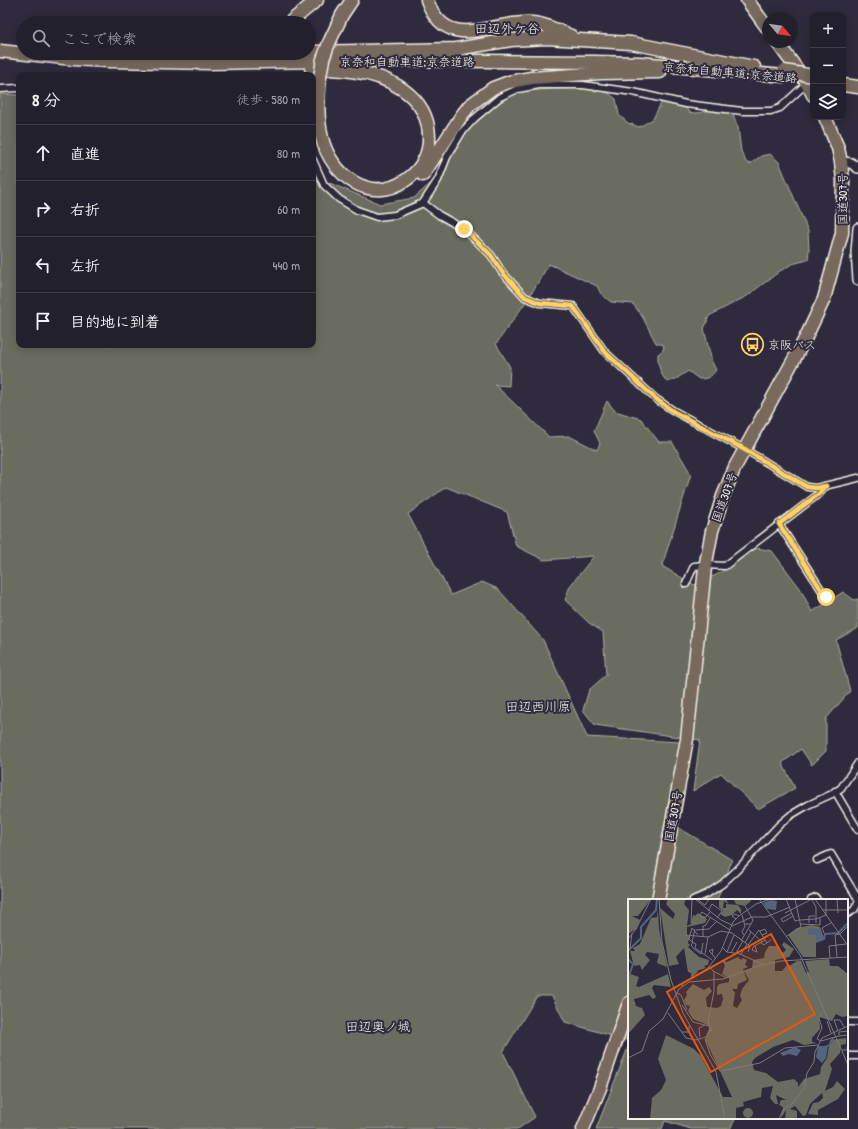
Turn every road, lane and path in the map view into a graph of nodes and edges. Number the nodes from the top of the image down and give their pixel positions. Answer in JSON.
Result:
{"nodes":[{"id":1,"x":317,"y":0,"type":"edge"},
{"id":2,"x":344,"y":0,"type":"edge"},
{"id":3,"x":352,"y":0,"type":"edge"},
{"id":4,"x":427,"y":0,"type":"edge"},
{"id":5,"x":747,"y":0,"type":"edge"},
{"id":6,"x":298,"y":16,"type":"edge"},
{"id":7,"x":762,"y":21,"type":"edge"},
{"id":8,"x":583,"y":40,"type":"junction"},
{"id":9,"x":325,"y":42,"type":"junction"},
{"id":10,"x":0,"y":45,"type":"edge"},
{"id":11,"x":16,"y":46,"type":"edge"},
{"id":12,"x":782,"y":48,"type":"edge"},
{"id":13,"x":0,"y":51,"type":"edge"},
{"id":14,"x":316,"y":52,"type":"edge"},
{"id":15,"x":16,"y":53,"type":"edge"},
{"id":16,"x":91,"y":60,"type":"edge"},
{"id":17,"x":108,"y":61,"type":"junction"},
{"id":18,"x":762,"y":74,"type":"junction"},
{"id":19,"x":784,"y":74,"type":"junction"},
{"id":20,"x":316,"y":76,"type":"edge"},
{"id":21,"x":810,"y":79,"type":"edge"},
{"id":22,"x":810,"y":80,"type":"edge"},
{"id":23,"x":810,"y":81,"type":"edge"},
{"id":24,"x":846,"y":81,"type":"edge"},
{"id":25,"x":858,"y":83,"type":"edge"},
{"id":26,"x":846,"y":86,"type":"edge"},
{"id":27,"x":16,"y":88,"type":"edge"},
{"id":28,"x":858,"y":88,"type":"edge"},
{"id":29,"x":0,"y":89,"type":"edge"},
{"id":30,"x":825,"y":120,"type":"edge"},
{"id":31,"x":316,"y":144,"type":"edge"},
{"id":32,"x":841,"y":162,"type":"junction"},
{"id":33,"x":316,"y":167,"type":"edge"},
{"id":34,"x":858,"y":168,"type":"edge"},
{"id":35,"x":423,"y":203,"type":"junction"},
{"id":36,"x":858,"y":228,"type":"edge"},
{"id":37,"x":858,"y":280,"type":"edge"},
{"id":38,"x":744,"y":449,"type":"junction"},
{"id":39,"x":858,"y":478,"type":"edge"},
{"id":40,"x":826,"y":486,"type":"junction"},
{"id":41,"x":779,"y":524,"type":"junction"},
{"id":42,"x":705,"y":565,"type":"junction"},
{"id":43,"x":686,"y":584,"type":"dead end"},
{"id":44,"x":826,"y":597,"type":"dead end"},
{"id":45,"x":858,"y":763,"type":"edge"},
{"id":46,"x":835,"y":791,"type":"junction"},
{"id":47,"x":858,"y":830,"type":"edge"},
{"id":48,"x":817,"y":860,"type":"dead end"},
{"id":49,"x":658,"y":899,"type":"edge"},
{"id":50,"x":695,"y":899,"type":"edge"},
{"id":51,"x":858,"y":899,"type":"edge"},
{"id":52,"x":858,"y":903,"type":"edge"},
{"id":53,"x":848,"y":913,"type":"edge"},
{"id":54,"x":628,"y":1006,"type":"edge"},
{"id":55,"x":583,"y":1129,"type":"edge"}],
"edges":[{"from":1,"to":6,"type":"highway"},
{"from":2,"to":9,"type":"highway"},
{"from":3,"to":9,"type":"highway"},
{"from":4,"to":8,"type":"highway"},
{"from":5,"to":7,"type":"highway"},
{"from":8,"to":14,"type":"highway","name":"京奈和自動車道;京奈道路"},
{"from":8,"to":19,"type":"highway","name":"京奈和自動車道;京奈道路"},
{"from":9,"to":20,"type":"highway","bridge":true},
{"from":10,"to":11,"type":"highway"},
{"from":12,"to":21,"type":"highway"},
{"from":13,"to":15,"type":"highway","name":"京奈和自動車道;京奈道路"},
{"from":16,"to":17,"type":"highway","name":"京奈和自動車道;京奈道路"},
{"from":17,"to":18,"type":"highway","name":"京奈和自動車道;京奈道路"},
{"from":17,"to":20,"type":"highway"},
{"from":18,"to":19,"type":"highway","name":"京奈和自動車道;京奈道路"},
{"from":18,"to":31,"type":"highway"},
{"from":19,"to":22,"type":"highway","name":"京奈和自動車道;京奈道路","bridge":true},
{"from":23,"to":35,"type":"street"},
{"from":24,"to":25,"type":"highway"},
{"from":26,"to":28,"type":"highway"},
{"from":27,"to":29,"type":"street"},
{"from":30,"to":32,"type":"highway","name":"国道307号"},
{"from":32,"to":34,"type":"street"},
{"from":32,"to":38,"type":"highway","name":"国道307号"},
{"from":33,"to":35,"type":"street"},
{"from":35,"to":38,"type":"street"},
{"from":36,"to":37,"type":"street"},
{"from":38,"to":40,"type":"street"},
{"from":38,"to":42,"type":"highway","name":"国道307号"},
{"from":39,"to":40,"type":"street"},
{"from":40,"to":41,"type":"street"},
{"from":41,"to":42,"type":"street"},
{"from":41,"to":44,"type":"street"},
{"from":42,"to":43,"type":"street"},
{"from":42,"to":49,"type":"highway","name":"国道307号"},
{"from":45,"to":46,"type":"street"},
{"from":46,"to":47,"type":"street"},
{"from":46,"to":50,"type":"street"},
{"from":48,"to":51,"type":"street"},
{"from":52,"to":53,"type":"street"},
{"from":54,"to":55,"type":"highway"}]}
